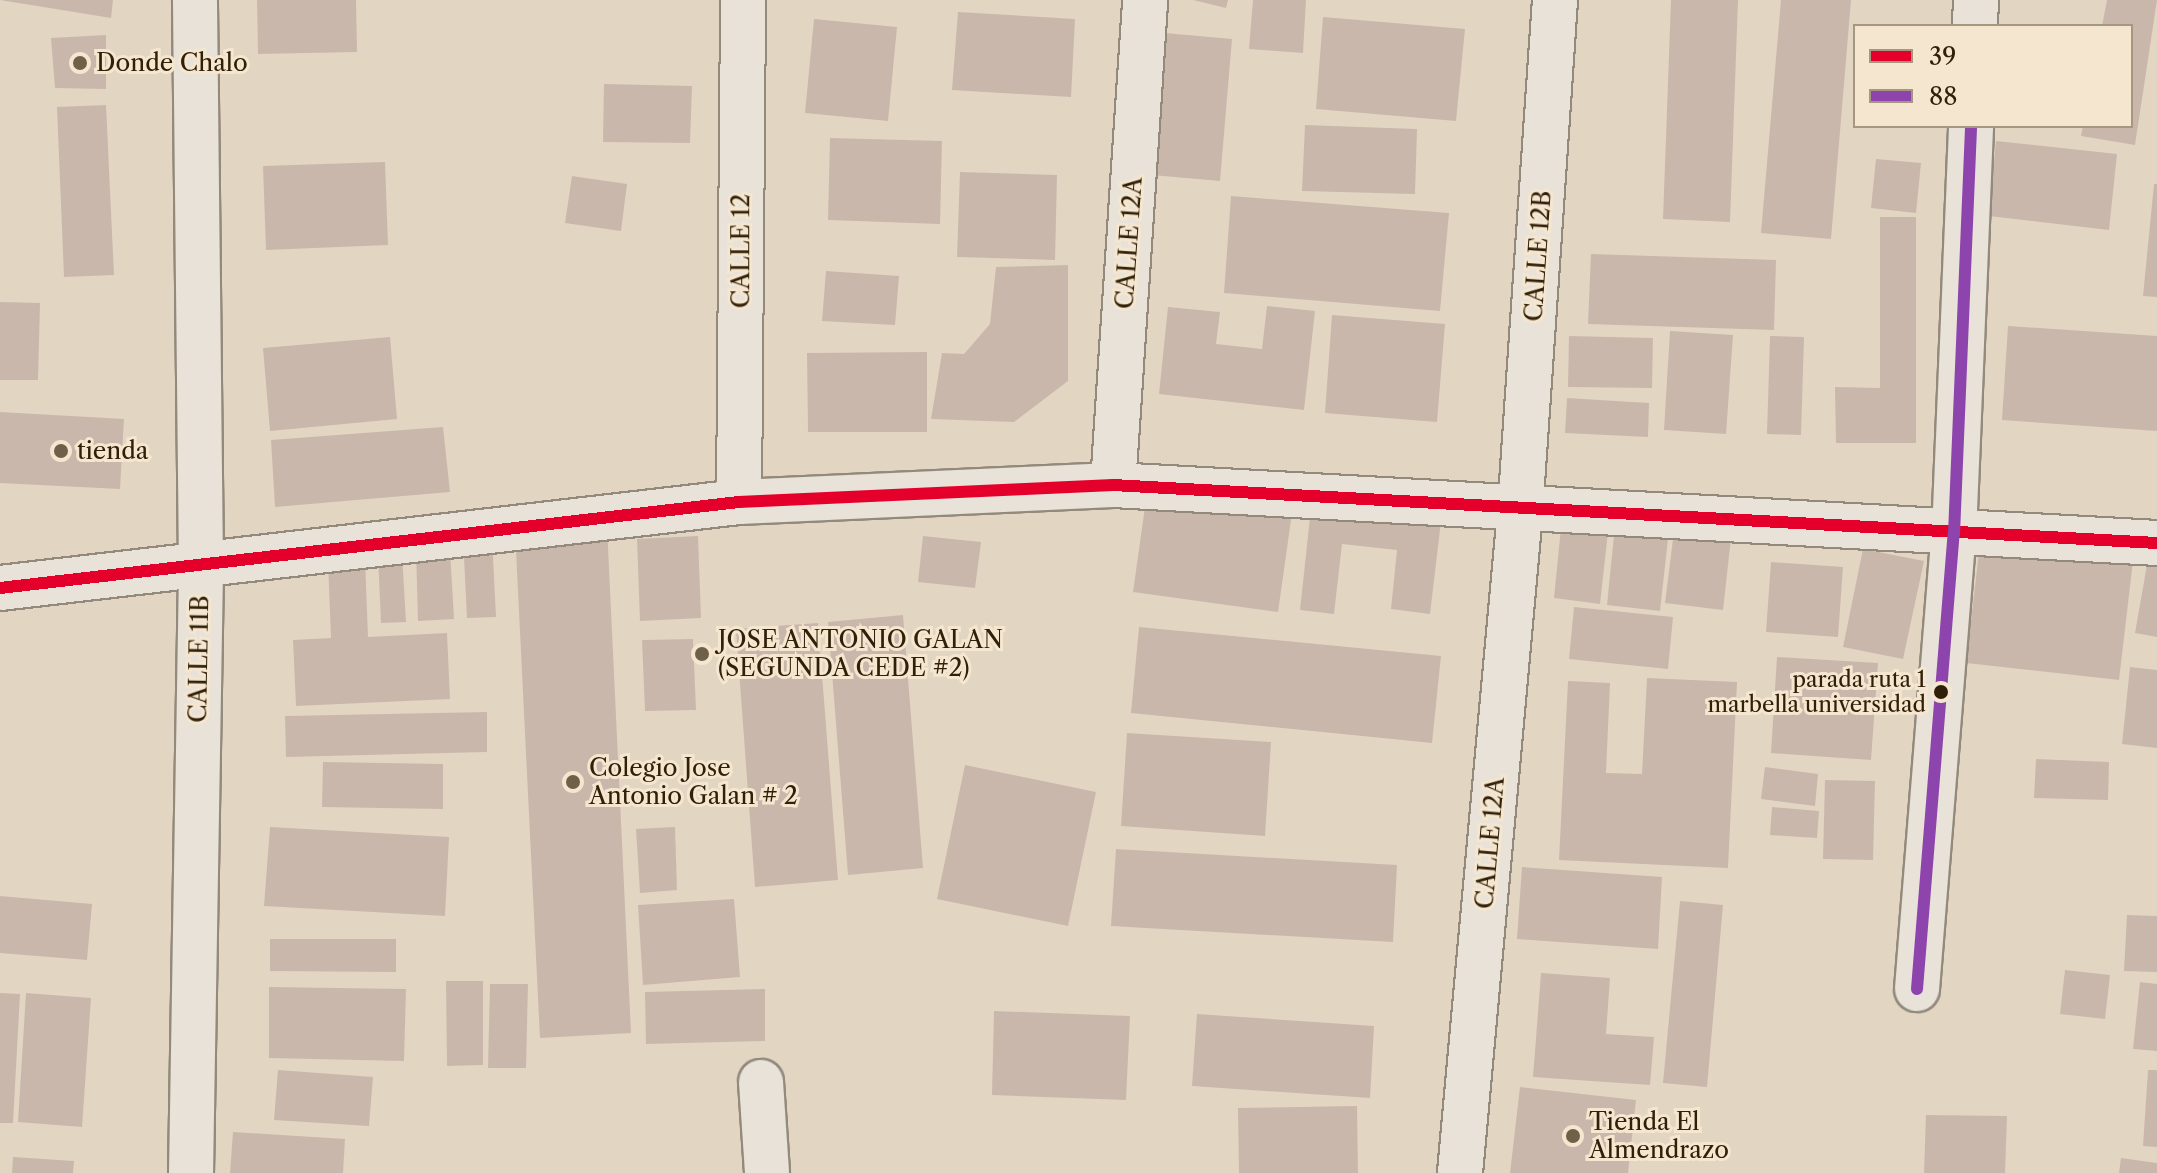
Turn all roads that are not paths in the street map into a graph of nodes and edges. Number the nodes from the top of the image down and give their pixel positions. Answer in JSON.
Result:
{"nodes":[{"id":1,"x":195,"y":0,"type":"edge"},
{"id":2,"x":743,"y":0,"type":"edge"},
{"id":3,"x":1145,"y":0,"type":"edge"},
{"id":4,"x":1555,"y":0,"type":"edge"},
{"id":5,"x":1976,"y":0,"type":"edge"},
{"id":6,"x":1975,"y":24,"type":"edge"},
{"id":7,"x":1971,"y":128,"type":"edge"},
{"id":8,"x":1113,"y":485,"type":"junction"},
{"id":9,"x":739,"y":502,"type":"junction"},
{"id":10,"x":1520,"y":512,"type":"junction"},
{"id":11,"x":1954,"y":534,"type":"junction"},
{"id":12,"x":2157,"y":543,"type":"edge"},
{"id":13,"x":201,"y":567,"type":"junction"},
{"id":14,"x":0,"y":588,"type":"edge"},
{"id":15,"x":1917,"y":989,"type":"dead end"},
{"id":16,"x":761,"y":1082,"type":"dead end"},
{"id":17,"x":191,"y":1173,"type":"edge"},
{"id":18,"x":767,"y":1173,"type":"edge"},
{"id":19,"x":1460,"y":1173,"type":"edge"}],
"edges":[{"from":1,"to":13,"type":"street","name":"CALLE 11B"},
{"from":2,"to":9,"type":"street","name":"CALLE 12"},
{"from":3,"to":8,"type":"street","name":"CALLE 12A"},
{"from":4,"to":10,"type":"street","name":"CALLE 12B"},
{"from":5,"to":6,"type":"street"},
{"from":7,"to":11,"type":"street"},
{"from":8,"to":9,"type":"street"},
{"from":8,"to":10,"type":"street"},
{"from":9,"to":13,"type":"street"},
{"from":10,"to":11,"type":"street"},
{"from":10,"to":19,"type":"street","name":"CALLE 12A"},
{"from":11,"to":12,"type":"street"},
{"from":11,"to":15,"type":"street"},
{"from":13,"to":14,"type":"street"},
{"from":13,"to":17,"type":"street","name":"CALLE 11B"},
{"from":16,"to":18,"type":"street"}]}
